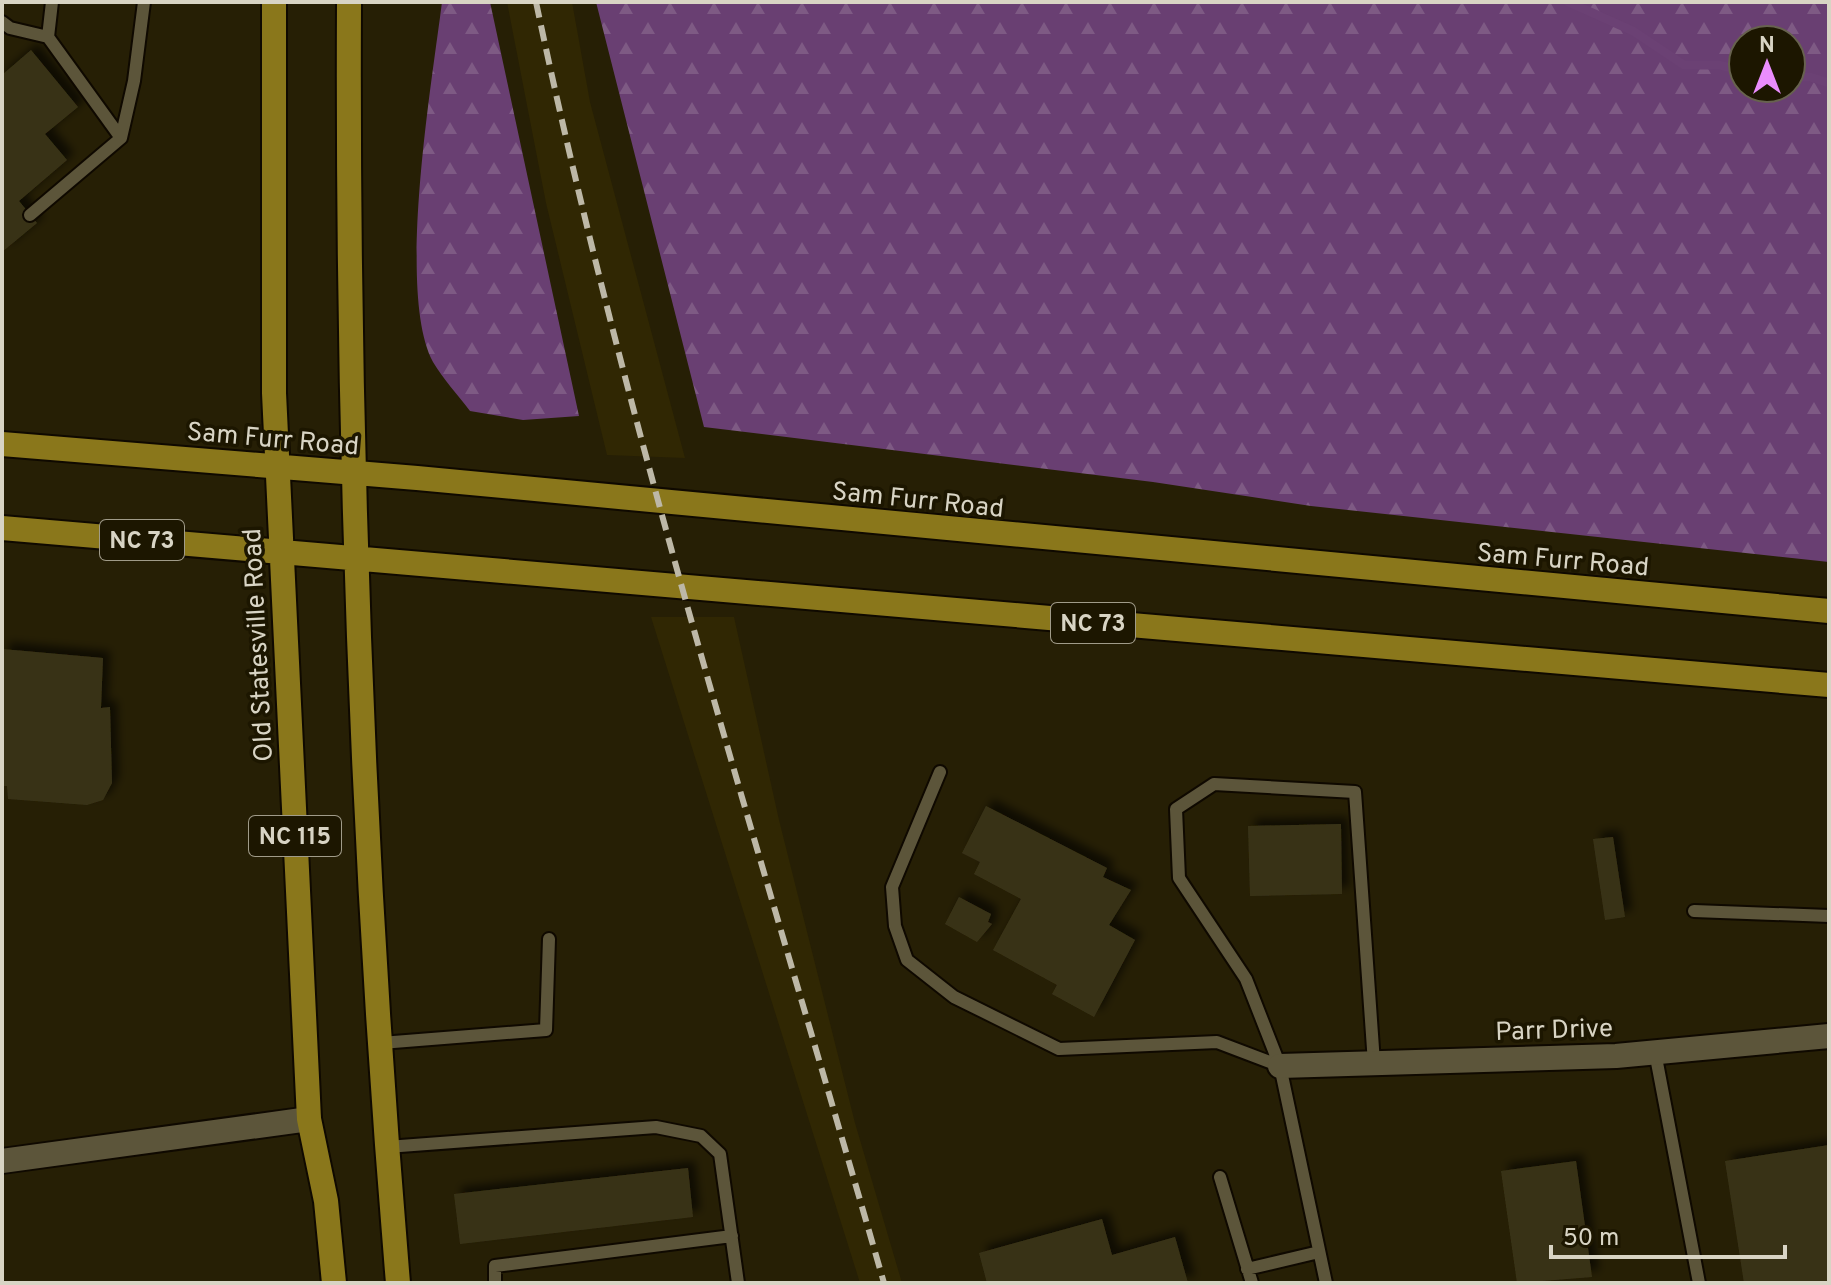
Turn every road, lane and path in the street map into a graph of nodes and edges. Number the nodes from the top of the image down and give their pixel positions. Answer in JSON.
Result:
{"nodes":[{"id":1,"x":52,"y":2,"type":"edge"},
{"id":2,"x":144,"y":2,"type":"edge"},
{"id":3,"x":274,"y":2,"type":"edge"},
{"id":4,"x":349,"y":2,"type":"edge"},
{"id":5,"x":2,"y":22,"type":"edge"},
{"id":6,"x":48,"y":37,"type":"junction"},
{"id":7,"x":121,"y":138,"type":"junction"},
{"id":8,"x":30,"y":215,"type":"dead end"},
{"id":9,"x":2,"y":444,"type":"edge"},
{"id":10,"x":276,"y":466,"type":"junction"},
{"id":11,"x":356,"y":473,"type":"junction"},
{"id":12,"x":2,"y":528,"type":"edge"},
{"id":13,"x":281,"y":552,"type":"junction"},
{"id":14,"x":357,"y":557,"type":"junction"},
{"id":15,"x":1829,"y":611,"type":"edge"},
{"id":16,"x":1829,"y":685,"type":"edge"},
{"id":17,"x":940,"y":772,"type":"dead end"},
{"id":18,"x":1694,"y":911,"type":"dead end"},
{"id":19,"x":1829,"y":916,"type":"edge"},
{"id":20,"x":549,"y":939,"type":"dead end"},
{"id":21,"x":1829,"y":1036,"type":"edge"},
{"id":22,"x":381,"y":1043,"type":"junction"},
{"id":23,"x":1655,"y":1052,"type":"junction"},
{"id":24,"x":1374,"y":1063,"type":"junction"},
{"id":25,"x":1280,"y":1066,"type":"junction"},
{"id":26,"x":309,"y":1119,"type":"junction"},
{"id":27,"x":387,"y":1147,"type":"junction"},
{"id":28,"x":2,"y":1161,"type":"edge"},
{"id":29,"x":1220,"y":1177,"type":"dead end"},
{"id":30,"x":732,"y":1236,"type":"junction"},
{"id":31,"x":1319,"y":1252,"type":"junction"},
{"id":32,"x":1247,"y":1269,"type":"junction"},
{"id":33,"x":335,"y":1280,"type":"edge"},
{"id":34,"x":398,"y":1283,"type":"edge"},
{"id":35,"x":495,"y":1283,"type":"edge"},
{"id":36,"x":738,"y":1283,"type":"edge"},
{"id":37,"x":1252,"y":1283,"type":"edge"},
{"id":38,"x":1326,"y":1283,"type":"edge"},
{"id":39,"x":1699,"y":1283,"type":"edge"}],
"edges":[{"from":1,"to":6,"type":"lane"},
{"from":2,"to":7,"type":"lane"},
{"from":3,"to":10,"type":"main road","name":"Old Statesville Road","number":"NC 115"},
{"from":4,"to":11,"type":"main road","number":"NC 115"},
{"from":5,"to":6,"type":"lane"},
{"from":6,"to":7,"type":"lane"},
{"from":7,"to":8,"type":"lane"},
{"from":9,"to":10,"type":"main road","name":"Sam Furr Road"},
{"from":10,"to":11,"type":"main road","name":"Sam Furr Road"},
{"from":10,"to":13,"type":"main road","name":"Old Statesville Road","number":"NC 115"},
{"from":11,"to":14,"type":"main road","number":"NC 115"},
{"from":11,"to":15,"type":"main road","name":"Sam Furr Road"},
{"from":12,"to":13,"type":"main road","number":"NC 73"},
{"from":13,"to":14,"type":"main road","number":"NC 73"},
{"from":13,"to":26,"type":"main road","name":"Old Statesville Road","number":"NC 115"},
{"from":14,"to":16,"type":"main road","number":"NC 73"},
{"from":14,"to":22,"type":"main road","number":"NC 115"},
{"from":17,"to":25,"type":"lane"},
{"from":18,"to":19,"type":"lane"},
{"from":20,"to":22,"type":"lane"},
{"from":21,"to":23,"type":"street","name":"Parr Drive"},
{"from":22,"to":27,"type":"main road","number":"NC 115"},
{"from":23,"to":24,"type":"street","name":"Parr Drive"},
{"from":23,"to":39,"type":"lane"},
{"from":24,"to":25,"type":"street","name":"Parr Drive"},
{"from":24,"to":25,"type":"lane"},
{"from":25,"to":31,"type":"lane"},
{"from":26,"to":28,"type":"street"},
{"from":26,"to":33,"type":"main road","name":"Old Statesville Road","number":"NC 115"},
{"from":27,"to":30,"type":"lane"},
{"from":27,"to":34,"type":"main road","number":"NC 115"},
{"from":29,"to":32,"type":"lane"},
{"from":30,"to":35,"type":"lane"},
{"from":30,"to":36,"type":"lane"},
{"from":31,"to":32,"type":"lane"},
{"from":31,"to":38,"type":"lane"},
{"from":32,"to":37,"type":"lane"}]}
